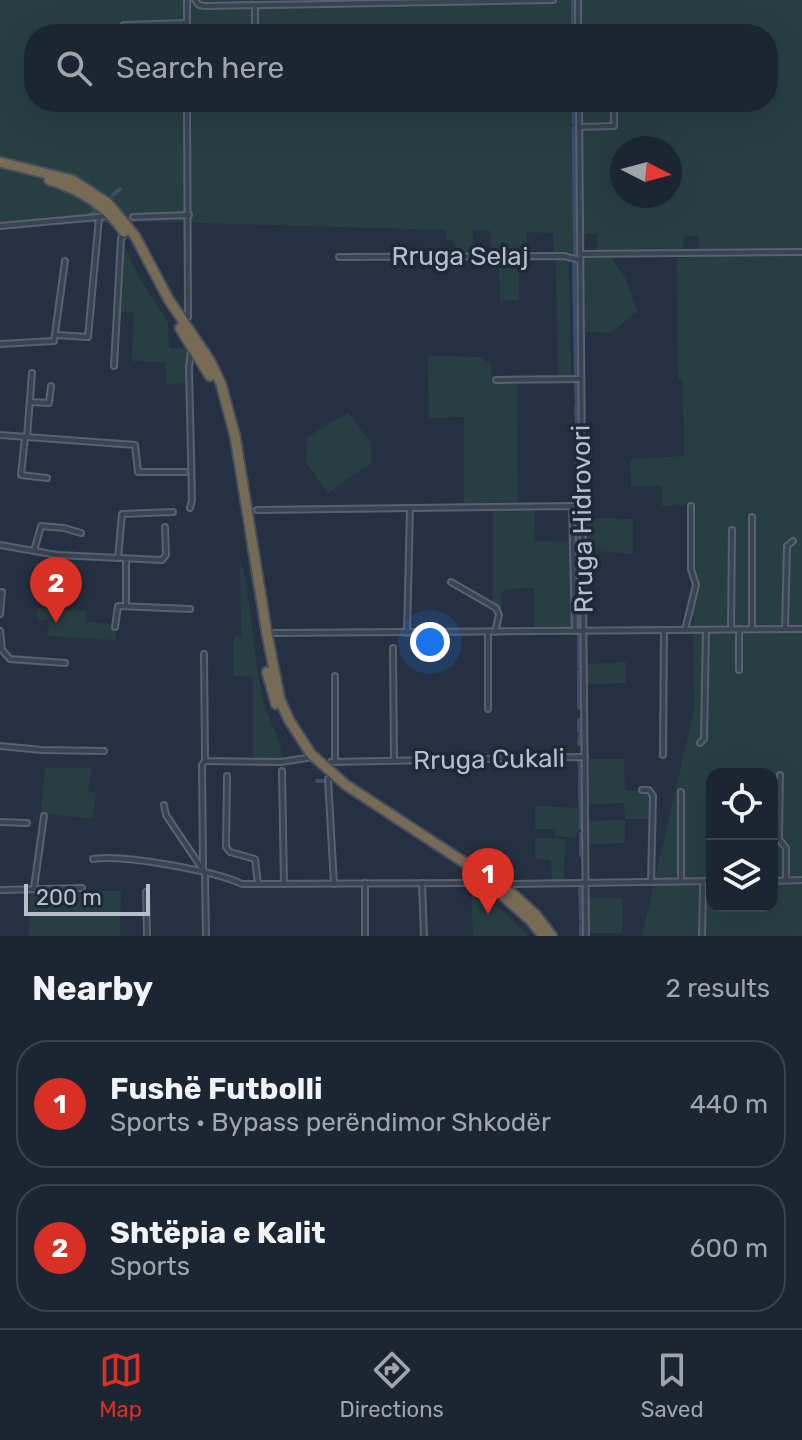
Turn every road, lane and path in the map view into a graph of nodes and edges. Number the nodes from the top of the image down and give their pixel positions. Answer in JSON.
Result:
{"nodes":[{"id":1,"x":187,"y":0,"type":"edge"},
{"id":2,"x":195,"y":0,"type":"edge"},
{"id":3,"x":553,"y":0,"type":"edge"},
{"id":4,"x":578,"y":0,"type":"edge"},
{"id":5,"x":255,"y":6,"type":"junction"},
{"id":6,"x":187,"y":23,"type":"joint"},
{"id":7,"x":156,"y":24,"type":"edge"},
{"id":8,"x":255,"y":24,"type":"edge"},
{"id":9,"x":578,"y":24,"type":"edge"},
{"id":10,"x":187,"y":112,"type":"edge"},
{"id":11,"x":579,"y":112,"type":"edge"},
{"id":12,"x":614,"y":112,"type":"edge"},
{"id":13,"x":579,"y":127,"type":"junction"},
{"id":14,"x":0,"y":165,"type":"edge"},
{"id":15,"x":110,"y":215,"type":"junction"},
{"id":16,"x":189,"y":215,"type":"junction"},
{"id":17,"x":133,"y":217,"type":"dead end"},
{"id":18,"x":99,"y":218,"type":"junction"},
{"id":19,"x":0,"y":226,"type":"edge"},
{"id":20,"x":126,"y":234,"type":"junction"},
{"id":21,"x":802,"y":252,"type":"edge"},
{"id":22,"x":580,"y":254,"type":"junction"},
{"id":23,"x":339,"y":257,"type":"dead end"},
{"id":24,"x":580,"y":260,"type":"junction"},
{"id":25,"x":65,"y":261,"type":"dead end"},
{"id":26,"x":188,"y":317,"type":"dead end"},
{"id":27,"x":57,"y":335,"type":"junction"},
{"id":28,"x":0,"y":344,"type":"edge"},
{"id":29,"x":194,"y":347,"type":"junction"},
{"id":30,"x":114,"y":366,"type":"dead end"},
{"id":31,"x":32,"y":373,"type":"dead end"},
{"id":32,"x":581,"y":379,"type":"junction"},
{"id":33,"x":496,"y":380,"type":"dead end"},
{"id":34,"x":51,"y":386,"type":"dead end"},
{"id":35,"x":30,"y":402,"type":"junction"},
{"id":36,"x":0,"y":435,"type":"edge"},
{"id":37,"x":26,"y":437,"type":"junction"},
{"id":38,"x":185,"y":472,"type":"dead end"},
{"id":39,"x":47,"y":478,"type":"dead end"},
{"id":40,"x":691,"y":506,"type":"dead end"},
{"id":41,"x":190,"y":508,"type":"dead end"},
{"id":42,"x":410,"y":508,"type":"junction"},
{"id":43,"x":257,"y":510,"type":"dead end"},
{"id":44,"x":173,"y":512,"type":"dead end"},
{"id":45,"x":752,"y":517,"type":"dead end"},
{"id":46,"x":165,"y":527,"type":"dead end"},
{"id":47,"x":732,"y":530,"type":"dead end"},
{"id":48,"x":81,"y":533,"type":"dead end"},
{"id":49,"x":793,"y":541,"type":"dead end"},
{"id":50,"x":0,"y":545,"type":"edge"},
{"id":51,"x":34,"y":551,"type":"junction"},
{"id":52,"x":118,"y":558,"type":"junction"},
{"id":53,"x":126,"y":559,"type":"junction"},
{"id":54,"x":451,"y":582,"type":"dead end"},
{"id":55,"x":2,"y":592,"type":"dead end"},
{"id":56,"x":126,"y":606,"type":"junction"},
{"id":57,"x":190,"y":609,"type":"dead end"},
{"id":58,"x":0,"y":614,"type":"edge"},
{"id":59,"x":115,"y":627,"type":"dead end"},
{"id":60,"x":731,"y":629,"type":"junction"},
{"id":61,"x":739,"y":629,"type":"junction"},
{"id":62,"x":752,"y":629,"type":"junction"},
{"id":63,"x":785,"y":629,"type":"junction"},
{"id":64,"x":802,"y":629,"type":"edge"},
{"id":65,"x":664,"y":630,"type":"junction"},
{"id":66,"x":685,"y":630,"type":"junction"},
{"id":67,"x":706,"y":630,"type":"junction"},
{"id":68,"x":0,"y":631,"type":"edge"},
{"id":69,"x":575,"y":631,"type":"junction"},
{"id":70,"x":583,"y":631,"type":"junction"},
{"id":71,"x":491,"y":632,"type":"junction"},
{"id":72,"x":275,"y":633,"type":"dead end"},
{"id":73,"x":407,"y":633,"type":"junction"},
{"id":74,"x":393,"y":648,"type":"dead end"},
{"id":75,"x":204,"y":654,"type":"dead end"},
{"id":76,"x":65,"y":663,"type":"dead end"},
{"id":77,"x":739,"y":670,"type":"dead end"},
{"id":78,"x":335,"y":676,"type":"dead end"},
{"id":79,"x":488,"y":709,"type":"dead end"},
{"id":80,"x":700,"y":743,"type":"dead end"},
{"id":81,"x":0,"y":746,"type":"edge"},
{"id":82,"x":104,"y":751,"type":"dead end"},
{"id":83,"x":663,"y":755,"type":"dead end"},
{"id":84,"x":585,"y":757,"type":"junction"},
{"id":85,"x":307,"y":758,"type":"junction"},
{"id":86,"x":394,"y":760,"type":"junction"},
{"id":87,"x":205,"y":761,"type":"junction"},
{"id":88,"x":282,"y":771,"type":"dead end"},
{"id":89,"x":780,"y":775,"type":"dead end"},
{"id":90,"x":227,"y":776,"type":"dead end"},
{"id":91,"x":328,"y":779,"type":"junction"},
{"id":92,"x":642,"y":790,"type":"dead end"},
{"id":93,"x":681,"y":792,"type":"dead end"},
{"id":94,"x":164,"y":805,"type":"dead end"},
{"id":95,"x":44,"y":816,"type":"dead end"},
{"id":96,"x":0,"y":822,"type":"edge"},
{"id":97,"x":27,"y":823,"type":"dead end"},
{"id":98,"x":93,"y":859,"type":"dead end"},
{"id":99,"x":204,"y":871,"type":"junction"},
{"id":100,"x":786,"y":880,"type":"junction"},
{"id":101,"x":802,"y":880,"type":"edge"},
{"id":102,"x":681,"y":881,"type":"junction"},
{"id":103,"x":706,"y":881,"type":"edge"},
{"id":104,"x":778,"y":881,"type":"edge"},
{"id":105,"x":586,"y":882,"type":"junction"},
{"id":106,"x":651,"y":882,"type":"junction"},
{"id":107,"x":365,"y":883,"type":"junction"},
{"id":108,"x":422,"y":883,"type":"junction"},
{"id":109,"x":468,"y":883,"type":"dead end"},
{"id":110,"x":258,"y":884,"type":"junction"},
{"id":111,"x":284,"y":884,"type":"junction"},
{"id":112,"x":334,"y":884,"type":"junction"},
{"id":113,"x":513,"y":884,"type":"dead end"},
{"id":114,"x":703,"y":885,"type":"dead end"},
{"id":115,"x":34,"y":888,"type":"junction"},
{"id":116,"x":82,"y":888,"type":"dead end"},
{"id":117,"x":0,"y":890,"type":"edge"},
{"id":118,"x":146,"y":892,"type":"dead end"},
{"id":119,"x":147,"y":936,"type":"edge"},
{"id":120,"x":206,"y":936,"type":"edge"},
{"id":121,"x":365,"y":936,"type":"edge"},
{"id":122,"x":424,"y":936,"type":"edge"},
{"id":123,"x":543,"y":936,"type":"edge"},
{"id":124,"x":552,"y":936,"type":"edge"},
{"id":125,"x":586,"y":936,"type":"edge"},
{"id":126,"x":702,"y":936,"type":"edge"}],
"edges":[{"from":1,"to":6,"type":"street"},
{"from":2,"to":5,"type":"street"},
{"from":3,"to":5,"type":"street"},
{"from":4,"to":9,"type":"street"},
{"from":5,"to":8,"type":"street"},
{"from":6,"to":7,"type":"street"},
{"from":10,"to":16,"type":"street"},
{"from":11,"to":13,"type":"street","name":"Rruga Hidrovori"},
{"from":12,"to":13,"type":"street"},
{"from":13,"to":22,"type":"street","name":"Rruga Hidrovori"},
{"from":14,"to":15,"type":"highway"},
{"from":14,"to":124,"type":"highway"},
{"from":15,"to":18,"type":"street"},
{"from":15,"to":20,"type":"highway"},
{"from":16,"to":17,"type":"street"},
{"from":16,"to":26,"type":"street"},
{"from":18,"to":19,"type":"street"},
{"from":18,"to":27,"type":"street"},
{"from":20,"to":29,"type":"highway"},
{"from":20,"to":30,"type":"street"},
{"from":21,"to":22,"type":"street"},
{"from":22,"to":24,"type":"street","name":"Rruga Hidrovori"},
{"from":23,"to":24,"type":"street","name":"Rruga Selaj"},
{"from":24,"to":32,"type":"street","name":"Rruga Hidrovori"},
{"from":25,"to":27,"type":"street"},
{"from":27,"to":28,"type":"street"},
{"from":29,"to":41,"type":"street"},
{"from":29,"to":85,"type":"highway"},
{"from":31,"to":35,"type":"street"},
{"from":32,"to":33,"type":"street"},
{"from":32,"to":70,"type":"street","name":"Rruga Hidrovori"},
{"from":34,"to":35,"type":"street"},
{"from":35,"to":37,"type":"street"},
{"from":36,"to":37,"type":"street"},
{"from":37,"to":38,"type":"street"},
{"from":37,"to":39,"type":"street"},
{"from":40,"to":66,"type":"street"},
{"from":42,"to":43,"type":"street"},
{"from":42,"to":69,"type":"street"},
{"from":42,"to":73,"type":"street"},
{"from":44,"to":52,"type":"street"},
{"from":45,"to":62,"type":"street"},
{"from":46,"to":53,"type":"street"},
{"from":47,"to":60,"type":"street"},
{"from":48,"to":51,"type":"street"},
{"from":49,"to":63,"type":"street"},
{"from":50,"to":51,"type":"street"},
{"from":51,"to":52,"type":"street"},
{"from":52,"to":53,"type":"street"},
{"from":53,"to":56,"type":"street"},
{"from":54,"to":71,"type":"street"},
{"from":55,"to":58,"type":"street"},
{"from":56,"to":57,"type":"street"},
{"from":56,"to":59,"type":"street"},
{"from":60,"to":61,"type":"street"},
{"from":60,"to":67,"type":"street"},
{"from":61,"to":62,"type":"street"},
{"from":61,"to":77,"type":"street"},
{"from":62,"to":63,"type":"street"},
{"from":63,"to":64,"type":"street"},
{"from":65,"to":66,"type":"street"},
{"from":65,"to":70,"type":"street"},
{"from":65,"to":83,"type":"street"},
{"from":66,"to":67,"type":"street"},
{"from":67,"to":80,"type":"street"},
{"from":68,"to":76,"type":"street"},
{"from":69,"to":70,"type":"street"},
{"from":69,"to":71,"type":"street"},
{"from":70,"to":84,"type":"street","name":"Rruga Hidrovori"},
{"from":71,"to":73,"type":"street"},
{"from":71,"to":79,"type":"street"},
{"from":72,"to":73,"type":"street"},
{"from":74,"to":86,"type":"street","name":"Rruga Cukali"},
{"from":75,"to":87,"type":"street"},
{"from":78,"to":86,"type":"street","name":"Rruga Cukali"},
{"from":81,"to":82,"type":"street"},
{"from":84,"to":86,"type":"street","name":"Rruga Cukali"},
{"from":84,"to":105,"type":"street","name":"Rruga Hidrovori"},
{"from":85,"to":87,"type":"street"},
{"from":85,"to":91,"type":"highway"},
{"from":87,"to":99,"type":"street"},
{"from":88,"to":111,"type":"street"},
{"from":89,"to":100,"type":"street"},
{"from":90,"to":110,"type":"street"},
{"from":91,"to":112,"type":"street"},
{"from":91,"to":123,"type":"highway"},
{"from":92,"to":106,"type":"street"},
{"from":93,"to":102,"type":"street"},
{"from":94,"to":99,"type":"street"},
{"from":95,"to":115,"type":"street"},
{"from":96,"to":97,"type":"street"},
{"from":98,"to":99,"type":"street"},
{"from":99,"to":110,"type":"street"},
{"from":99,"to":120,"type":"street"},
{"from":100,"to":101,"type":"street"},
{"from":100,"to":104,"type":"street"},
{"from":102,"to":103,"type":"street"},
{"from":102,"to":106,"type":"street"},
{"from":105,"to":106,"type":"street"},
{"from":105,"to":113,"type":"street"},
{"from":105,"to":125,"type":"street","name":"Rruga Hidrovori"},
{"from":107,"to":108,"type":"street"},
{"from":107,"to":112,"type":"street"},
{"from":107,"to":121,"type":"street"},
{"from":108,"to":109,"type":"street"},
{"from":108,"to":122,"type":"street"},
{"from":110,"to":111,"type":"street"},
{"from":111,"to":112,"type":"street"},
{"from":114,"to":126,"type":"street"},
{"from":115,"to":116,"type":"street"},
{"from":115,"to":117,"type":"street"},
{"from":118,"to":119,"type":"street"}]}
